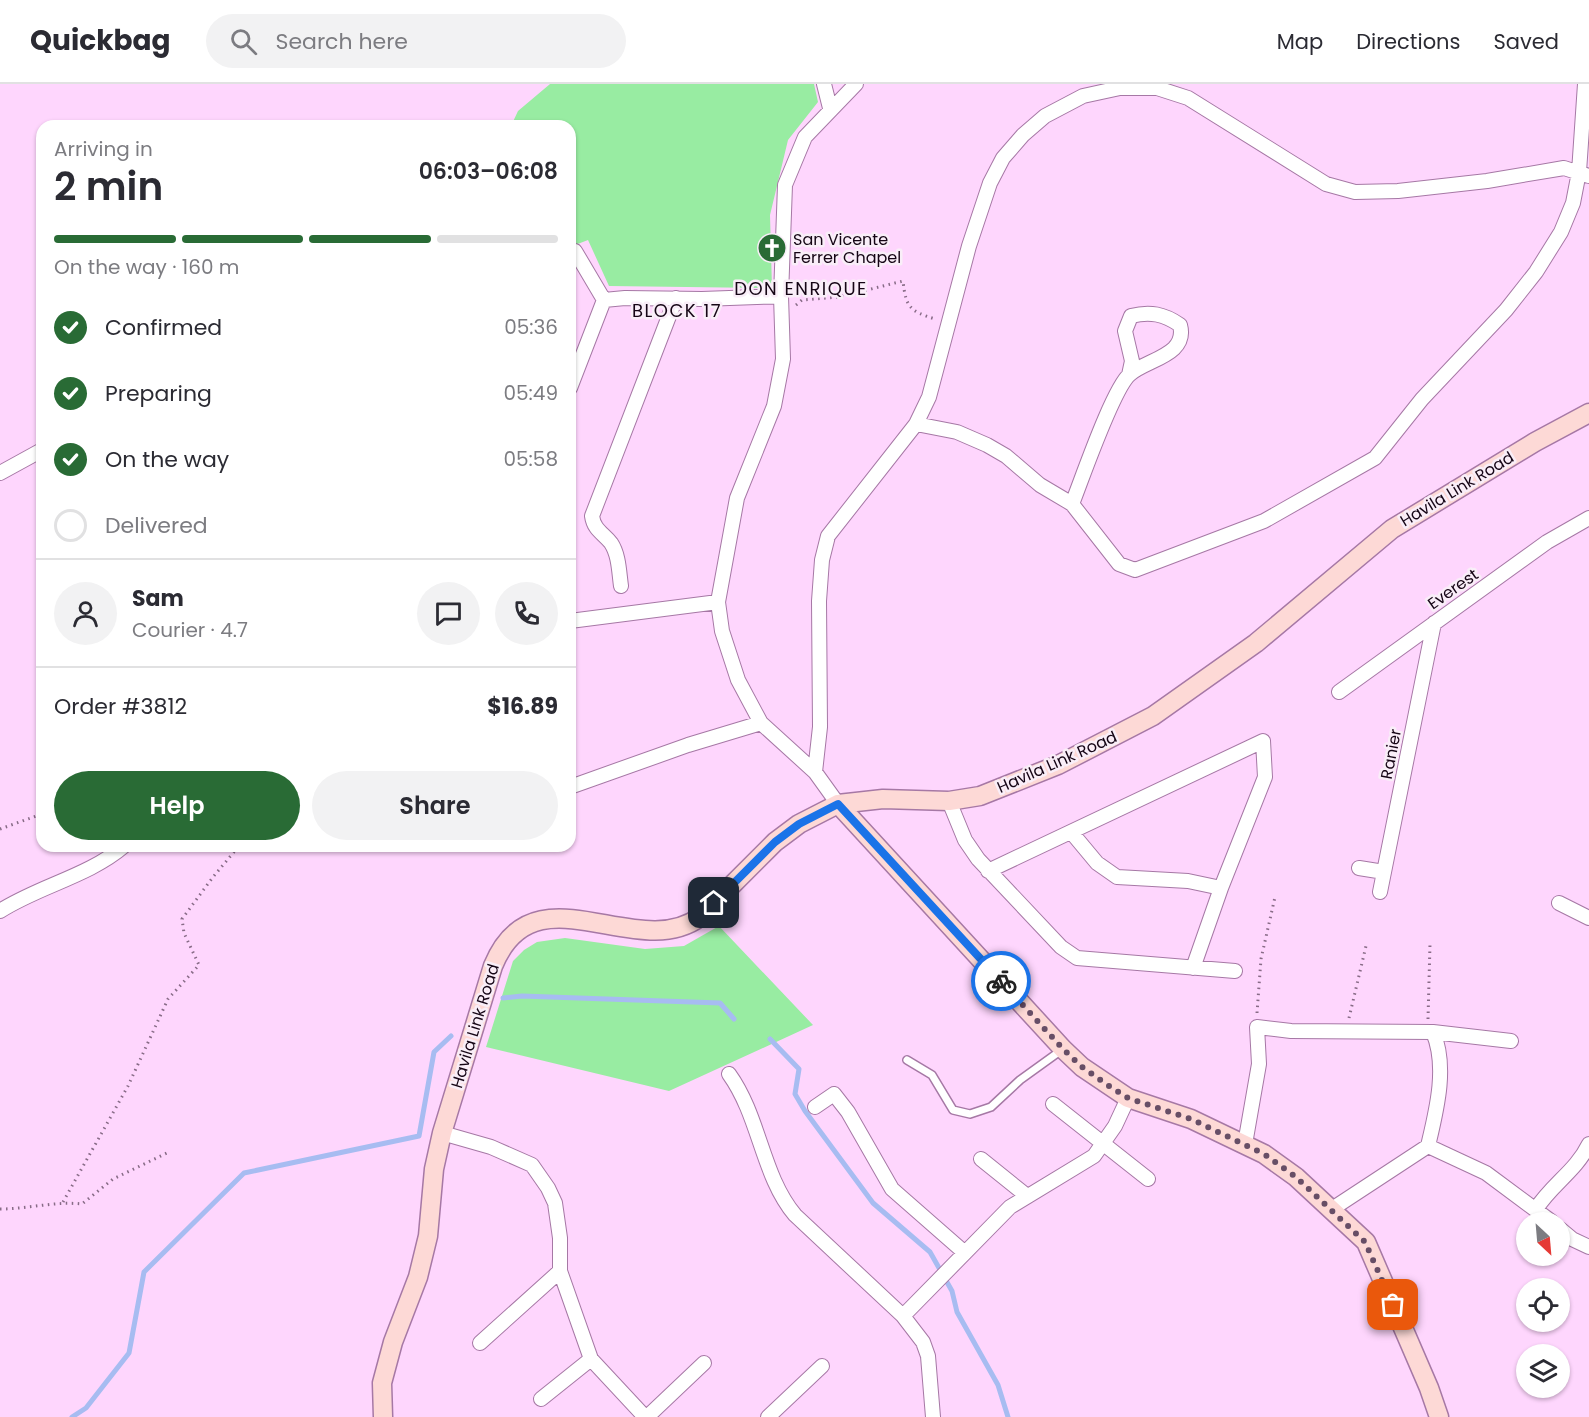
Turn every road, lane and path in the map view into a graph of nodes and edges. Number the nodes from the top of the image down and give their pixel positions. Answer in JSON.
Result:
{"nodes":[{"id":1,"x":824,"y":84,"type":"edge"},
{"id":2,"x":856,"y":84,"type":"edge"},
{"id":3,"x":1585,"y":84,"type":"edge"},
{"id":4,"x":830,"y":108,"type":"junction"},
{"id":5,"x":1584,"y":174,"type":"edge"},
{"id":6,"x":576,"y":253,"type":"edge"},
{"id":7,"x":781,"y":296,"type":"junction"},
{"id":8,"x":676,"y":298,"type":"junction"},
{"id":9,"x":604,"y":300,"type":"junction"},
{"id":10,"x":782,"y":314,"type":"junction"},
{"id":11,"x":948,"y":324,"type":"junction"},
{"id":12,"x":576,"y":372,"type":"edge"},
{"id":13,"x":1129,"y":375,"type":"junction"},
{"id":14,"x":1589,"y":413,"type":"edge"},
{"id":15,"x":916,"y":424,"type":"junction"},
{"id":16,"x":36,"y":453,"type":"edge"},
{"id":17,"x":0,"y":473,"type":"edge"},
{"id":18,"x":1072,"y":504,"type":"junction"},
{"id":19,"x":1589,"y":518,"type":"edge"},
{"id":20,"x":621,"y":586,"type":"dead end"},
{"id":21,"x":718,"y":602,"type":"junction"},
{"id":22,"x":576,"y":620,"type":"edge"},
{"id":23,"x":1434,"y":623,"type":"junction"},
{"id":24,"x":1339,"y":692,"type":"dead end"},
{"id":25,"x":761,"y":723,"type":"junction"},
{"id":26,"x":815,"y":772,"type":"junction"},
{"id":27,"x":576,"y":785,"type":"edge"},
{"id":28,"x":949,"y":801,"type":"junction"},
{"id":29,"x":838,"y":804,"type":"junction"},
{"id":30,"x":36,"y":816,"type":"edge"},
{"id":31,"x":0,"y":829,"type":"edge"},
{"id":32,"x":1072,"y":833,"type":"junction"},
{"id":33,"x":117,"y":852,"type":"edge"},
{"id":34,"x":234,"y":852,"type":"edge"},
{"id":35,"x":1359,"y":868,"type":"dead end"},
{"id":36,"x":988,"y":871,"type":"junction"},
{"id":37,"x":1384,"y":872,"type":"junction"},
{"id":38,"x":1221,"y":888,"type":"junction"},
{"id":39,"x":1380,"y":892,"type":"dead end"},
{"id":40,"x":1275,"y":897,"type":"dead end"},
{"id":41,"x":1559,"y":903,"type":"dead end"},
{"id":42,"x":0,"y":911,"type":"edge"},
{"id":43,"x":1589,"y":918,"type":"edge"},
{"id":44,"x":1430,"y":944,"type":"dead end"},
{"id":45,"x":1366,"y":946,"type":"dead end"},
{"id":46,"x":1193,"y":968,"type":"junction"},
{"id":47,"x":1235,"y":971,"type":"dead end"},
{"id":48,"x":1257,"y":1027,"type":"junction"},
{"id":49,"x":1345,"y":1032,"type":"junction"},
{"id":50,"x":1431,"y":1032,"type":"junction"},
{"id":51,"x":1511,"y":1041,"type":"dead end"},
{"id":52,"x":1063,"y":1049,"type":"junction"},
{"id":53,"x":907,"y":1060,"type":"dead end"},
{"id":54,"x":729,"y":1074,"type":"dead end"},
{"id":55,"x":1128,"y":1098,"type":"junction"},
{"id":56,"x":1053,"y":1104,"type":"dead end"},
{"id":57,"x":815,"y":1107,"type":"dead end"},
{"id":58,"x":442,"y":1133,"type":"junction"},
{"id":59,"x":1104,"y":1144,"type":"junction"},
{"id":60,"x":1245,"y":1144,"type":"junction"},
{"id":61,"x":1589,"y":1144,"type":"edge"},
{"id":62,"x":1428,"y":1146,"type":"junction"},
{"id":63,"x":170,"y":1152,"type":"dead end"},
{"id":64,"x":981,"y":1159,"type":"dead end"},
{"id":65,"x":1148,"y":1179,"type":"dead end"},
{"id":66,"x":1027,"y":1196,"type":"junction"},
{"id":67,"x":63,"y":1202,"type":"junction"},
{"id":68,"x":0,"y":1209,"type":"edge"},
{"id":69,"x":1332,"y":1209,"type":"junction"},
{"id":70,"x":1536,"y":1209,"type":"junction"},
{"id":71,"x":1540,"y":1212,"type":"edge"},
{"id":72,"x":1570,"y":1237,"type":"edge"},
{"id":73,"x":1589,"y":1247,"type":"edge"},
{"id":74,"x":965,"y":1253,"type":"junction"},
{"id":75,"x":560,"y":1271,"type":"junction"},
{"id":76,"x":903,"y":1316,"type":"junction"},
{"id":77,"x":480,"y":1343,"type":"dead end"},
{"id":78,"x":591,"y":1359,"type":"junction"},
{"id":79,"x":704,"y":1363,"type":"dead end"},
{"id":80,"x":822,"y":1366,"type":"dead end"},
{"id":81,"x":541,"y":1399,"type":"dead end"},
{"id":82,"x":383,"y":1417,"type":"edge"},
{"id":83,"x":646,"y":1417,"type":"edge"},
{"id":84,"x":768,"y":1417,"type":"edge"},
{"id":85,"x":933,"y":1417,"type":"edge"},
{"id":86,"x":1439,"y":1417,"type":"edge"}],
"edges":[{"from":1,"to":4,"type":"street"},
{"from":2,"to":4,"type":"street"},
{"from":3,"to":5,"type":"street"},
{"from":4,"to":7,"type":"street"},
{"from":5,"to":11,"type":"street"},
{"from":5,"to":18,"type":"street"},
{"from":6,"to":9,"type":"street"},
{"from":7,"to":8,"type":"street"},
{"from":7,"to":10,"type":"street"},
{"from":8,"to":9,"type":"street"},
{"from":8,"to":20,"type":"street"},
{"from":9,"to":12,"type":"street"},
{"from":10,"to":11,"type":"path"},
{"from":10,"to":21,"type":"street"},
{"from":11,"to":15,"type":"street"},
{"from":13,"to":13,"type":"street"},
{"from":13,"to":18,"type":"street"},
{"from":14,"to":28,"type":"street","name":"Havila Link Road"},
{"from":15,"to":18,"type":"street"},
{"from":15,"to":26,"type":"street"},
{"from":16,"to":17,"type":"street"},
{"from":19,"to":23,"type":"street","name":"Everest"},
{"from":21,"to":22,"type":"street"},
{"from":21,"to":25,"type":"street"},
{"from":23,"to":24,"type":"street","name":"Everest"},
{"from":23,"to":37,"type":"street","name":"Ranier"},
{"from":25,"to":26,"type":"street"},
{"from":25,"to":27,"type":"street"},
{"from":26,"to":29,"type":"street"},
{"from":28,"to":29,"type":"street","name":"Havila Link Road"},
{"from":28,"to":36,"type":"street"},
{"from":29,"to":52,"type":"street"},
{"from":29,"to":58,"type":"street","name":"Havila Link Road"},
{"from":30,"to":31,"type":"path"},
{"from":32,"to":36,"type":"street"},
{"from":32,"to":38,"type":"street"},
{"from":32,"to":38,"type":"street"},
{"from":33,"to":42,"type":"street"},
{"from":34,"to":67,"type":"path"},
{"from":35,"to":37,"type":"street"},
{"from":36,"to":46,"type":"street"},
{"from":37,"to":39,"type":"street","name":"Ranier"},
{"from":38,"to":46,"type":"street"},
{"from":40,"to":48,"type":"path"},
{"from":41,"to":43,"type":"street"},
{"from":44,"to":50,"type":"path"},
{"from":45,"to":49,"type":"path"},
{"from":46,"to":47,"type":"street"},
{"from":48,"to":49,"type":"street"},
{"from":48,"to":60,"type":"street"},
{"from":49,"to":50,"type":"street"},
{"from":50,"to":51,"type":"street"},
{"from":50,"to":62,"type":"street"},
{"from":52,"to":53,"type":"lane"},
{"from":52,"to":55,"type":"street"},
{"from":54,"to":76,"type":"street"},
{"from":55,"to":59,"type":"street"},
{"from":55,"to":60,"type":"street"},
{"from":56,"to":59,"type":"street"},
{"from":57,"to":74,"type":"street"},
{"from":58,"to":75,"type":"street"},
{"from":58,"to":82,"type":"street","name":"Havila Link Road"},
{"from":59,"to":65,"type":"street"},
{"from":59,"to":66,"type":"street"},
{"from":60,"to":69,"type":"street"},
{"from":61,"to":70,"type":"street"},
{"from":62,"to":69,"type":"street"},
{"from":62,"to":70,"type":"street"},
{"from":63,"to":67,"type":"path"},
{"from":64,"to":66,"type":"street"},
{"from":66,"to":74,"type":"street"},
{"from":67,"to":68,"type":"path"},
{"from":69,"to":86,"type":"street"},
{"from":70,"to":71,"type":"street"},
{"from":72,"to":73,"type":"street"},
{"from":74,"to":76,"type":"street"},
{"from":75,"to":77,"type":"street"},
{"from":75,"to":78,"type":"street"},
{"from":76,"to":85,"type":"street"},
{"from":78,"to":81,"type":"street"},
{"from":78,"to":83,"type":"street"},
{"from":79,"to":83,"type":"street"},
{"from":80,"to":84,"type":"street"}]}
